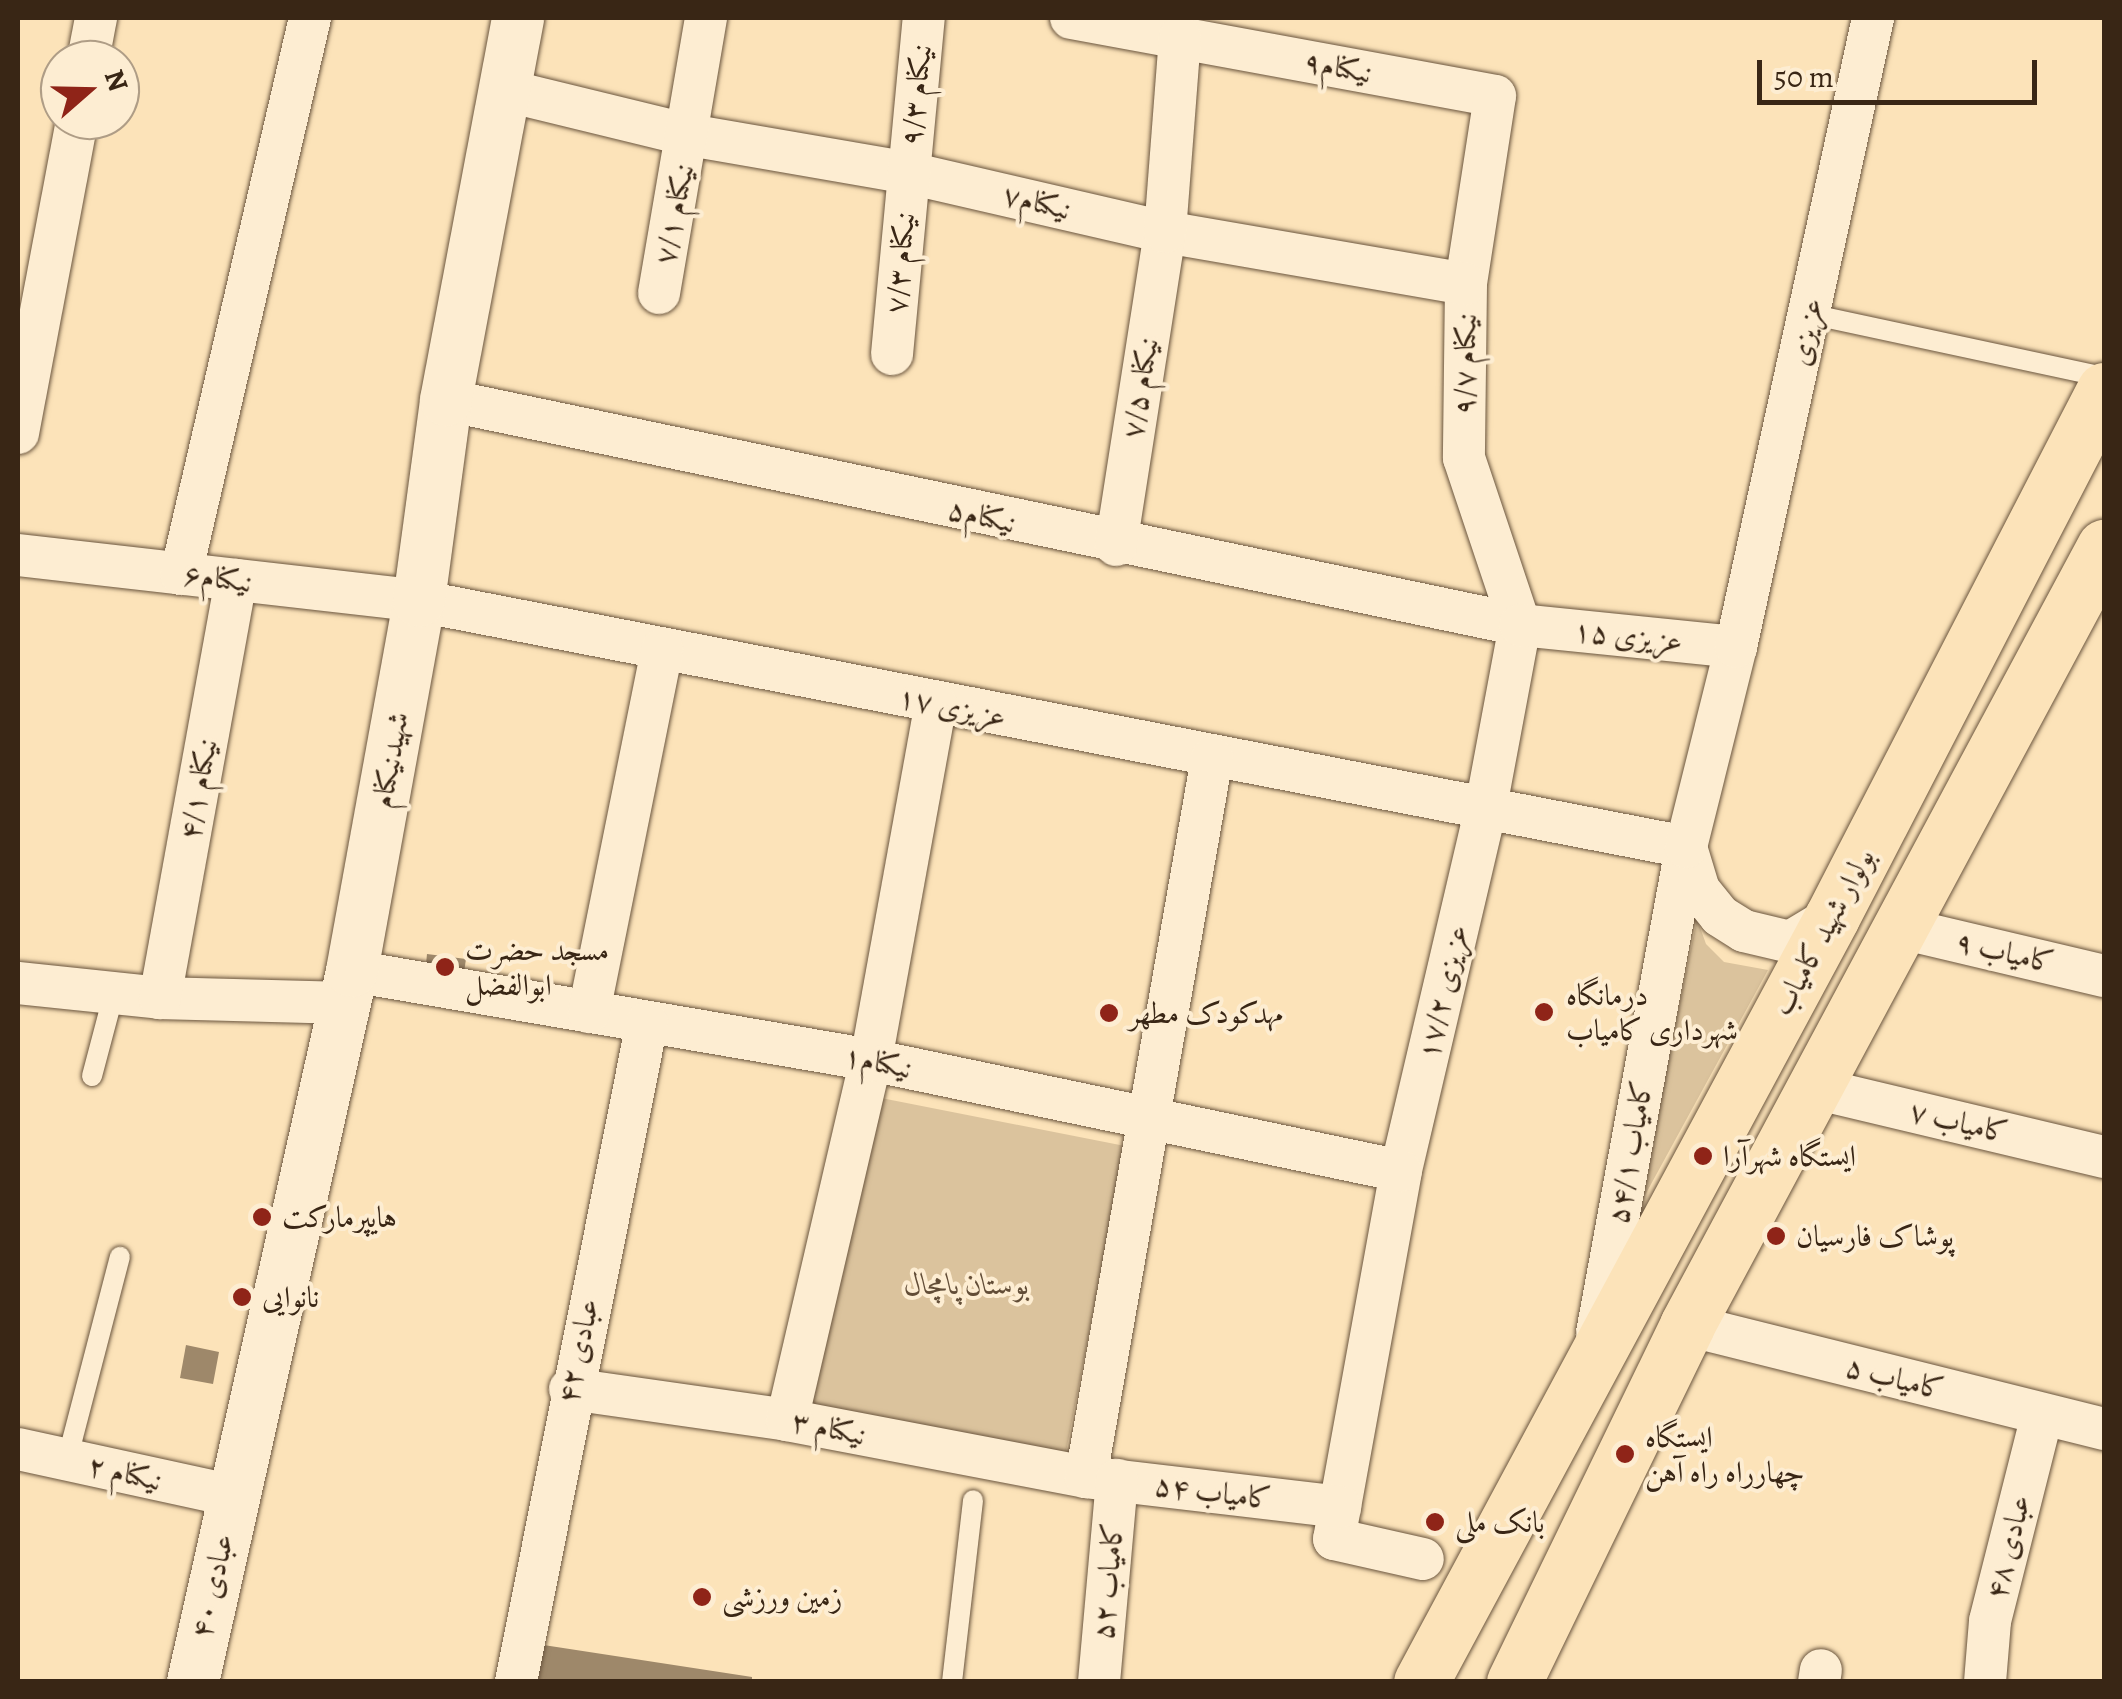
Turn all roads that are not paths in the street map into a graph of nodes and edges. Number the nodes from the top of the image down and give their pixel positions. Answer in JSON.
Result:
{"nodes":[{"id":1,"x":310,"y":18,"type":"edge"},
{"id":2,"x":518,"y":18,"type":"edge"},
{"id":3,"x":706,"y":18,"type":"edge"},
{"id":4,"x":924,"y":18,"type":"edge"},
{"id":5,"x":1071,"y":18,"type":"edge"},
{"id":6,"x":1874,"y":18,"type":"edge"},
{"id":7,"x":1180,"y":38,"type":"junction"},
{"id":8,"x":508,"y":91,"type":"junction"},
{"id":9,"x":1496,"y":96,"type":"joint"},
{"id":10,"x":689,"y":135,"type":"junction"},
{"id":11,"x":73,"y":140,"type":"edge"},
{"id":12,"x":908,"y":173,"type":"junction"},
{"id":13,"x":1165,"y":232,"type":"junction"},
{"id":14,"x":1466,"y":284,"type":"junction"},
{"id":15,"x":660,"y":293,"type":"dead end"},
{"id":16,"x":1810,"y":314,"type":"junction"},
{"id":17,"x":892,"y":354,"type":"dead end"},
{"id":18,"x":2104,"y":378,"type":"edge"},
{"id":19,"x":2104,"y":390,"type":"edge"},
{"id":20,"x":446,"y":400,"type":"junction"},
{"id":21,"x":18,"y":433,"type":"edge"},
{"id":22,"x":1116,"y":545,"type":"junction"},
{"id":23,"x":2104,"y":547,"type":"edge"},
{"id":24,"x":18,"y":555,"type":"edge"},
{"id":25,"x":181,"y":574,"type":"junction"},
{"id":26,"x":236,"y":580,"type":"junction"},
{"id":27,"x":419,"y":602,"type":"junction"},
{"id":28,"x":1520,"y":626,"type":"junction"},
{"id":29,"x":1736,"y":646,"type":"junction"},
{"id":30,"x":662,"y":649,"type":"junction"},
{"id":31,"x":936,"y":704,"type":"junction"},
{"id":32,"x":1212,"y":758,"type":"junction"},
{"id":33,"x":1485,"y":812,"type":"junction"},
{"id":34,"x":1686,"y":847,"type":"junction"},
{"id":35,"x":1832,"y":917,"type":"junction"},
{"id":36,"x":1904,"y":929,"type":"junction"},
{"id":37,"x":2104,"y":976,"type":"edge"},
{"id":38,"x":18,"y":982,"type":"edge"},
{"id":39,"x":348,"y":987,"type":"junction"},
{"id":40,"x":114,"y":993,"type":"junction"},
{"id":41,"x":160,"y":998,"type":"junction"},
{"id":42,"x":588,"y":1012,"type":"junction"},
{"id":43,"x":647,"y":1023,"type":"junction"},
{"id":44,"x":872,"y":1060,"type":"junction"},
{"id":45,"x":92,"y":1076,"type":"dead end"},
{"id":46,"x":1814,"y":1088,"type":"junction"},
{"id":47,"x":1145,"y":1119,"type":"junction"},
{"id":48,"x":2104,"y":1157,"type":"edge"},
{"id":49,"x":1402,"y":1171,"type":"junction"},
{"id":50,"x":120,"y":1258,"type":"dead end"},
{"id":51,"x":1687,"y":1325,"type":"junction"},
{"id":52,"x":1591,"y":1366,"type":"junction"},
{"id":53,"x":570,"y":1389,"type":"junction"},
{"id":54,"x":2042,"y":1415,"type":"junction"},
{"id":55,"x":787,"y":1420,"type":"junction"},
{"id":56,"x":2104,"y":1429,"type":"edge"},
{"id":57,"x":18,"y":1448,"type":"edge"},
{"id":58,"x":67,"y":1460,"type":"junction"},
{"id":59,"x":1102,"y":1479,"type":"junction"},
{"id":60,"x":233,"y":1496,"type":"junction"},
{"id":61,"x":974,"y":1500,"type":"dead end"},
{"id":62,"x":1340,"y":1507,"type":"junction"},
{"id":63,"x":1423,"y":1559,"type":"dead end"},
{"id":64,"x":190,"y":1679,"type":"edge"},
{"id":65,"x":516,"y":1682,"type":"edge"},
{"id":66,"x":952,"y":1682,"type":"edge"},
{"id":67,"x":1099,"y":1682,"type":"edge"},
{"id":68,"x":1420,"y":1682,"type":"edge"},
{"id":69,"x":1514,"y":1682,"type":"edge"},
{"id":70,"x":1985,"y":1682,"type":"edge"}],
"edges":[{"from":1,"to":25,"type":"street"},
{"from":2,"to":8,"type":"street","name":"شهیدنیکنام"},
{"from":3,"to":10,"type":"street","name":"نیکنام ۷/۱"},
{"from":4,"to":12,"type":"street","name":"نیکنام ۹/۳"},
{"from":5,"to":7,"type":"street","name":"نیکنام۹"},
{"from":6,"to":16,"type":"street","name":"عزیزی"},
{"from":7,"to":9,"type":"street","name":"نیکنام۹"},
{"from":7,"to":13,"type":"street"},
{"from":8,"to":10,"type":"street","name":"نیکنام۷"},
{"from":8,"to":20,"type":"street","name":"شهیدنیکنام"},
{"from":9,"to":14,"type":"street","name":"نیکنام ۹/۷"},
{"from":10,"to":12,"type":"street","name":"نیکنام۷"},
{"from":10,"to":15,"type":"street","name":"نیکنام ۷/۱"},
{"from":11,"to":21,"type":"street"},
{"from":12,"to":13,"type":"street","name":"نیکنام۷"},
{"from":12,"to":17,"type":"street","name":"نیکنام ۷/۳"},
{"from":13,"to":14,"type":"street","name":"نیکنام۷"},
{"from":13,"to":22,"type":"street","name":"نیکنام ۷/۵"},
{"from":14,"to":28,"type":"street","name":"نیکنام ۹/۷"},
{"from":16,"to":18,"type":"lane"},
{"from":16,"to":29,"type":"street","name":"عزیزی"},
{"from":19,"to":35,"type":"main road","name":"بولوار شهید کامیاب"},
{"from":20,"to":22,"type":"street","name":"نیکنام۵"},
{"from":20,"to":27,"type":"street","name":"شهیدنیکنام"},
{"from":22,"to":28,"type":"street","name":"نیکنام۵"},
{"from":23,"to":36,"type":"main road"},
{"from":24,"to":25,"type":"street","name":"نیکنام۶"},
{"from":25,"to":26,"type":"street","name":"نیکنام۶"},
{"from":26,"to":27,"type":"street","name":"نیکنام۶"},
{"from":26,"to":41,"type":"street","name":"نیکنام ۴/۱"},
{"from":27,"to":30,"type":"street","name":"عزیزی ۱۷"},
{"from":27,"to":39,"type":"street","name":"شهیدنیکنام"},
{"from":28,"to":29,"type":"street","name":"عزیزی ۱۵"},
{"from":28,"to":33,"type":"street"},
{"from":29,"to":34,"type":"street","name":"کامیاب ۵۴/۱"},
{"from":30,"to":31,"type":"street","name":"عزیزی ۱۷"},
{"from":30,"to":42,"type":"street"},
{"from":31,"to":32,"type":"street","name":"عزیزی ۱۷"},
{"from":31,"to":44,"type":"street"},
{"from":32,"to":33,"type":"street","name":"عزیزی ۱۷"},
{"from":32,"to":47,"type":"street","name":"کامیاب ۵۲"},
{"from":33,"to":34,"type":"street","name":"عزیزی ۱۷"},
{"from":33,"to":49,"type":"street","name":"عزیزی ۱۷/۲"},
{"from":34,"to":35,"type":"street"},
{"from":34,"to":52,"type":"street","name":"کامیاب ۵۴/۱"},
{"from":35,"to":52,"type":"main road","name":"بولوار شهید کامیاب"},
{"from":36,"to":37,"type":"street","name":"کامیاب ۹"},
{"from":36,"to":46,"type":"main road"},
{"from":38,"to":40,"type":"street","name":"نیکنام۱"},
{"from":39,"to":41,"type":"street","name":"نیکنام۱"},
{"from":39,"to":42,"type":"street","name":"نیکنام۱"},
{"from":39,"to":60,"type":"street","name":"شهیدنیکنام"},
{"from":40,"to":41,"type":"street","name":"نیکنام۱"},
{"from":40,"to":45,"type":"lane"},
{"from":42,"to":43,"type":"street","name":"نیکنام۱"},
{"from":43,"to":44,"type":"street","name":"نیکنام۱"},
{"from":43,"to":53,"type":"street","name":"عبادی ۴۲"},
{"from":44,"to":47,"type":"street","name":"نیکنام۱"},
{"from":44,"to":55,"type":"street"},
{"from":46,"to":48,"type":"street","name":"کامیاب ۷"},
{"from":46,"to":51,"type":"main road"},
{"from":47,"to":49,"type":"street","name":"نیکنام۱"},
{"from":47,"to":59,"type":"street","name":"کامیاب ۵۲"},
{"from":49,"to":62,"type":"street","name":"عزیزی ۱۷/۲"},
{"from":50,"to":58,"type":"lane"},
{"from":51,"to":54,"type":"street","name":"کامیاب ۵"},
{"from":51,"to":69,"type":"main road"},
{"from":52,"to":68,"type":"main road","name":"بولوار شهید کامیاب"},
{"from":53,"to":55,"type":"street","name":"نیکنام ۳"},
{"from":53,"to":65,"type":"street","name":"عبادی ۴۲"},
{"from":54,"to":56,"type":"street","name":"کامیاب ۵"},
{"from":54,"to":70,"type":"street","name":"عبادی ۴۸"},
{"from":55,"to":59,"type":"street","name":"نیکنام ۳"},
{"from":57,"to":58,"type":"street","name":"نیکنام ۲"},
{"from":58,"to":60,"type":"street","name":"نیکنام ۲"},
{"from":59,"to":62,"type":"street","name":"کامیاب ۵۴"},
{"from":59,"to":67,"type":"street","name":"کامیاب ۵۲"},
{"from":60,"to":64,"type":"street","name":"عبادی ۴۰"},
{"from":61,"to":66,"type":"lane"},
{"from":62,"to":63,"type":"street"}]}
